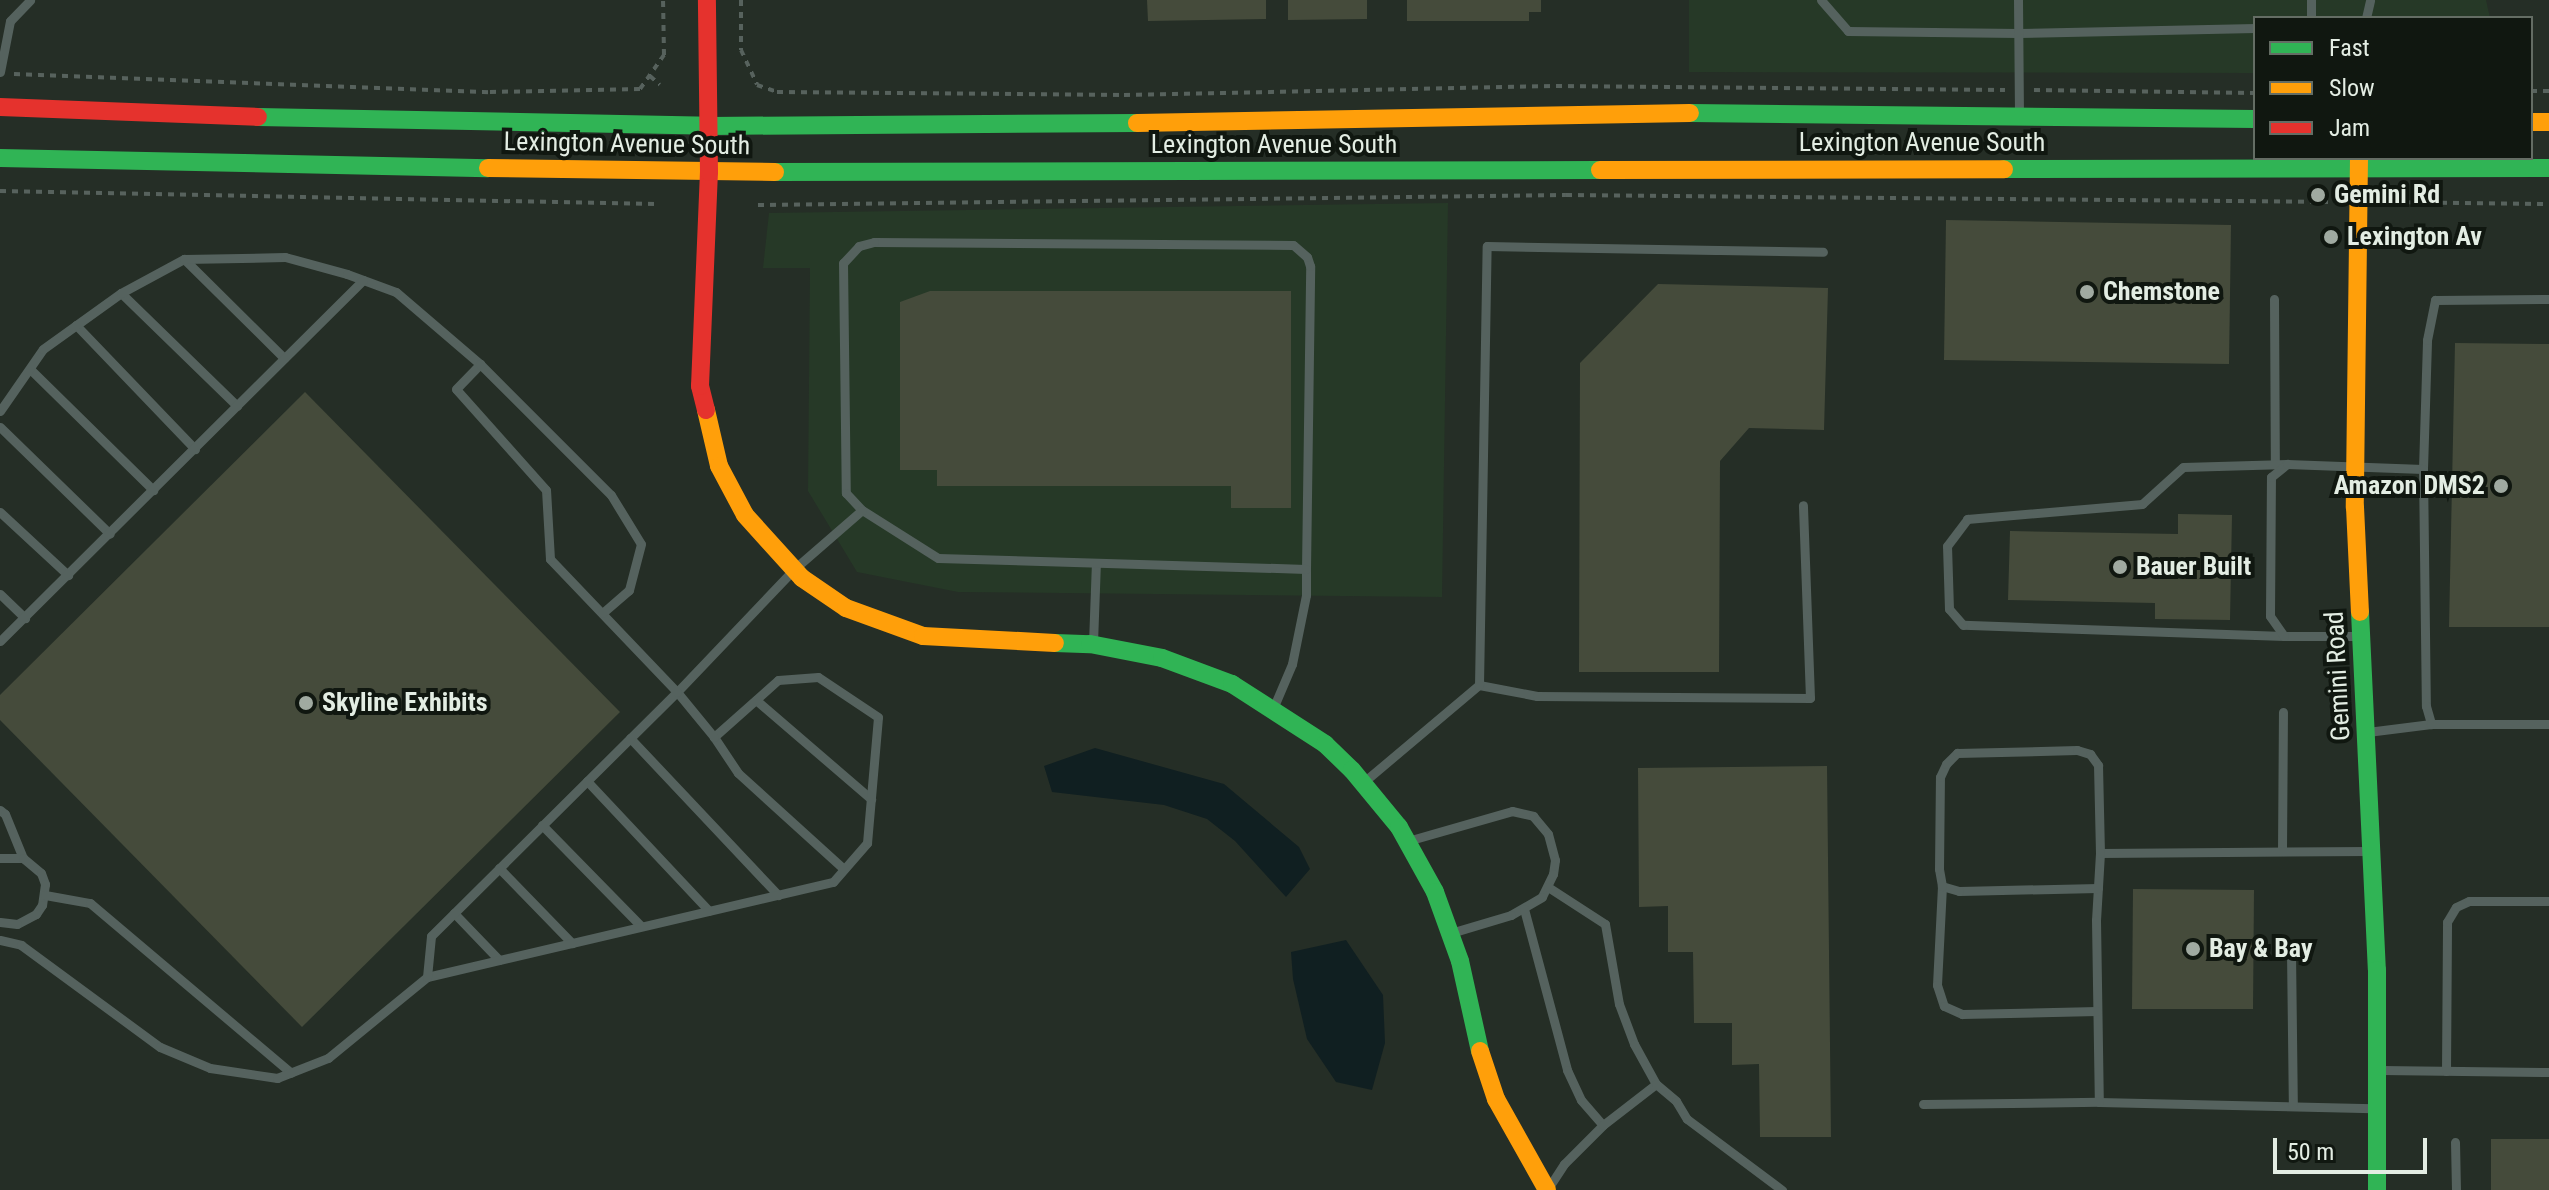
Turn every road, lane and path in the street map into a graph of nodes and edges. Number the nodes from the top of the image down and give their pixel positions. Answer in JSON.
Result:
{"nodes":[{"id":1,"x":30,"y":0,"type":"edge"},
{"id":2,"x":663,"y":0,"type":"edge"},
{"id":3,"x":707,"y":0,"type":"edge"},
{"id":4,"x":741,"y":0,"type":"edge"},
{"id":5,"x":1821,"y":0,"type":"edge"},
{"id":6,"x":2018,"y":0,"type":"edge"},
{"id":7,"x":2253,"y":28,"type":"edge"},
{"id":8,"x":2018,"y":33,"type":"junction"},
{"id":9,"x":0,"y":73,"type":"edge"},
{"id":10,"x":650,"y":76,"type":"junction"},
{"id":11,"x":660,"y":85,"type":"dead end"},
{"id":12,"x":2019,"y":90,"type":"junction"},
{"id":13,"x":2253,"y":93,"type":"edge"},
{"id":14,"x":0,"y":107,"type":"edge"},
{"id":15,"x":2019,"y":115,"type":"junction"},
{"id":16,"x":2253,"y":119,"type":"edge"},
{"id":17,"x":709,"y":126,"type":"junction"},
{"id":18,"x":0,"y":158,"type":"edge"},
{"id":19,"x":2359,"y":162,"type":"edge"},
{"id":20,"x":2549,"y":168,"type":"edge"},
{"id":21,"x":709,"y":172,"type":"junction"},
{"id":22,"x":0,"y":191,"type":"edge"},
{"id":23,"x":2359,"y":203,"type":"junction"},
{"id":24,"x":656,"y":204,"type":"dead end"},
{"id":25,"x":2549,"y":204,"type":"edge"},
{"id":26,"x":758,"y":205,"type":"dead end"},
{"id":27,"x":1823,"y":252,"type":"dead end"},
{"id":28,"x":184,"y":259,"type":"junction"},
{"id":29,"x":363,"y":280,"type":"junction"},
{"id":30,"x":121,"y":293,"type":"junction"},
{"id":31,"x":2274,"y":299,"type":"dead end"},
{"id":32,"x":2549,"y":299,"type":"edge"},
{"id":33,"x":76,"y":325,"type":"junction"},
{"id":34,"x":284,"y":358,"type":"junction"},
{"id":35,"x":480,"y":364,"type":"junction"},
{"id":36,"x":30,"y":369,"type":"junction"},
{"id":37,"x":237,"y":406,"type":"junction"},
{"id":38,"x":0,"y":411,"type":"edge"},
{"id":39,"x":0,"y":427,"type":"edge"},
{"id":40,"x":195,"y":449,"type":"junction"},
{"id":41,"x":2275,"y":464,"type":"junction"},
{"id":42,"x":2287,"y":464,"type":"junction"},
{"id":43,"x":2355,"y":467,"type":"junction"},
{"id":44,"x":2423,"y":469,"type":"junction"},
{"id":45,"x":153,"y":490,"type":"junction"},
{"id":46,"x":1803,"y":505,"type":"dead end"},
{"id":47,"x":862,"y":510,"type":"junction"},
{"id":48,"x":0,"y":512,"type":"edge"},
{"id":49,"x":110,"y":534,"type":"junction"},
{"id":50,"x":1096,"y":563,"type":"junction"},
{"id":51,"x":1306,"y":569,"type":"junction"},
{"id":52,"x":793,"y":570,"type":"junction"},
{"id":53,"x":68,"y":575,"type":"junction"},
{"id":54,"x":0,"y":594,"type":"edge"},
{"id":55,"x":603,"y":613,"type":"junction"},
{"id":56,"x":25,"y":618,"type":"junction"},
{"id":57,"x":2284,"y":636,"type":"junction"},
{"id":58,"x":2362,"y":636,"type":"junction"},
{"id":59,"x":0,"y":641,"type":"edge"},
{"id":60,"x":1092,"y":645,"type":"junction"},
{"id":61,"x":1479,"y":685,"type":"junction"},
{"id":62,"x":677,"y":692,"type":"junction"},
{"id":63,"x":756,"y":700,"type":"junction"},
{"id":64,"x":1274,"y":707,"type":"junction"},
{"id":65,"x":2283,"y":712,"type":"dead end"},
{"id":66,"x":2431,"y":724,"type":"junction"},
{"id":67,"x":2549,"y":724,"type":"edge"},
{"id":68,"x":2368,"y":732,"type":"junction"},
{"id":69,"x":714,"y":737,"type":"junction"},
{"id":70,"x":630,"y":738,"type":"junction"},
{"id":71,"x":587,"y":781,"type":"junction"},
{"id":72,"x":1363,"y":783,"type":"junction"},
{"id":73,"x":871,"y":799,"type":"junction"},
{"id":74,"x":0,"y":810,"type":"edge"},
{"id":75,"x":542,"y":825,"type":"junction"},
{"id":76,"x":1408,"y":841,"type":"junction"},
{"id":77,"x":2282,"y":851,"type":"junction"},
{"id":78,"x":2373,"y":851,"type":"junction"},
{"id":79,"x":2100,"y":853,"type":"junction"},
{"id":80,"x":0,"y":858,"type":"edge"},
{"id":81,"x":23,"y":858,"type":"junction"},
{"id":82,"x":499,"y":868,"type":"junction"},
{"id":83,"x":844,"y":869,"type":"junction"},
{"id":84,"x":1942,"y":886,"type":"junction"},
{"id":85,"x":1548,"y":887,"type":"junction"},
{"id":86,"x":2098,"y":888,"type":"junction"},
{"id":87,"x":45,"y":895,"type":"junction"},
{"id":88,"x":778,"y":895,"type":"junction"},
{"id":89,"x":2549,"y":901,"type":"edge"},
{"id":90,"x":1524,"y":909,"type":"junction"},
{"id":91,"x":709,"y":911,"type":"junction"},
{"id":92,"x":454,"y":913,"type":"junction"},
{"id":93,"x":0,"y":922,"type":"edge"},
{"id":94,"x":641,"y":926,"type":"junction"},
{"id":95,"x":1451,"y":933,"type":"junction"},
{"id":96,"x":0,"y":940,"type":"edge"},
{"id":97,"x":572,"y":943,"type":"junction"},
{"id":98,"x":2291,"y":952,"type":"dead end"},
{"id":99,"x":499,"y":960,"type":"junction"},
{"id":100,"x":427,"y":977,"type":"junction"},
{"id":101,"x":2097,"y":1011,"type":"junction"},
{"id":102,"x":2378,"y":1070,"type":"junction"},
{"id":103,"x":2446,"y":1071,"type":"junction"},
{"id":104,"x":2549,"y":1072,"type":"edge"},
{"id":105,"x":291,"y":1073,"type":"junction"},
{"id":106,"x":1656,"y":1084,"type":"junction"},
{"id":107,"x":2099,"y":1102,"type":"junction"},
{"id":108,"x":1923,"y":1104,"type":"dead end"},
{"id":109,"x":2293,"y":1106,"type":"junction"},
{"id":110,"x":2378,"y":1108,"type":"junction"},
{"id":111,"x":1603,"y":1125,"type":"junction"},
{"id":112,"x":2455,"y":1142,"type":"dead end"},
{"id":113,"x":1547,"y":1190,"type":"edge"},
{"id":114,"x":1782,"y":1190,"type":"edge"},
{"id":115,"x":2377,"y":1190,"type":"edge"},
{"id":116,"x":2456,"y":1190,"type":"edge"}],
"edges":[{"from":1,"to":9,"type":"lane"},
{"from":2,"to":10,"type":"path"},
{"from":3,"to":17,"type":"street"},
{"from":4,"to":12,"type":"path"},
{"from":5,"to":8,"type":"lane"},
{"from":6,"to":8,"type":"lane"},
{"from":7,"to":8,"type":"lane"},
{"from":8,"to":12,"type":"lane"},
{"from":9,"to":10,"type":"path"},
{"from":10,"to":11,"type":"path"},
{"from":12,"to":13,"type":"path"},
{"from":12,"to":15,"type":"lane"},
{"from":14,"to":17,"type":"street","name":"Lexington Avenue South"},
{"from":15,"to":16,"type":"street","name":"Lexington Avenue South"},
{"from":15,"to":17,"type":"street","name":"Lexington Avenue South"},
{"from":17,"to":21,"type":"street"},
{"from":18,"to":21,"type":"street","name":"Lexington Avenue South"},
{"from":19,"to":20,"type":"street","name":"Lexington Avenue South"},
{"from":19,"to":21,"type":"street","name":"Lexington Avenue South"},
{"from":19,"to":23,"type":"street","name":"Gemini Road"},
{"from":21,"to":52,"type":"street"},
{"from":22,"to":24,"type":"path"},
{"from":23,"to":25,"type":"path"},
{"from":23,"to":26,"type":"path"},
{"from":23,"to":43,"type":"street","name":"Gemini Road"},
{"from":27,"to":61,"type":"lane"},
{"from":28,"to":29,"type":"lane"},
{"from":28,"to":30,"type":"lane"},
{"from":28,"to":34,"type":"lane"},
{"from":29,"to":34,"type":"lane"},
{"from":29,"to":35,"type":"lane"},
{"from":30,"to":33,"type":"lane"},
{"from":30,"to":37,"type":"lane"},
{"from":31,"to":41,"type":"lane"},
{"from":32,"to":44,"type":"lane"},
{"from":33,"to":36,"type":"lane"},
{"from":33,"to":40,"type":"lane"},
{"from":34,"to":37,"type":"lane"},
{"from":35,"to":55,"type":"lane"},
{"from":35,"to":55,"type":"lane"},
{"from":36,"to":38,"type":"lane"},
{"from":36,"to":45,"type":"lane"},
{"from":37,"to":40,"type":"lane"},
{"from":39,"to":49,"type":"lane"},
{"from":40,"to":45,"type":"lane"},
{"from":41,"to":42,"type":"lane"},
{"from":41,"to":57,"type":"lane"},
{"from":42,"to":43,"type":"lane"},
{"from":42,"to":57,"type":"lane"},
{"from":43,"to":44,"type":"lane"},
{"from":43,"to":58,"type":"street","name":"Gemini Road"},
{"from":44,"to":66,"type":"lane"},
{"from":45,"to":49,"type":"lane"},
{"from":46,"to":61,"type":"lane"},
{"from":47,"to":50,"type":"lane"},
{"from":47,"to":51,"type":"lane"},
{"from":47,"to":52,"type":"lane"},
{"from":48,"to":53,"type":"lane"},
{"from":49,"to":53,"type":"lane"},
{"from":50,"to":51,"type":"lane"},
{"from":50,"to":60,"type":"lane"},
{"from":51,"to":64,"type":"lane"},
{"from":52,"to":60,"type":"street"},
{"from":52,"to":62,"type":"lane"},
{"from":53,"to":56,"type":"lane"},
{"from":54,"to":56,"type":"lane"},
{"from":55,"to":62,"type":"lane"},
{"from":56,"to":59,"type":"lane"},
{"from":57,"to":58,"type":"lane"},
{"from":58,"to":68,"type":"street","name":"Gemini Road"},
{"from":60,"to":64,"type":"street"},
{"from":61,"to":72,"type":"lane"},
{"from":62,"to":69,"type":"lane"},
{"from":62,"to":70,"type":"lane"},
{"from":63,"to":69,"type":"lane"},
{"from":63,"to":73,"type":"lane"},
{"from":63,"to":73,"type":"lane"},
{"from":64,"to":72,"type":"street"},
{"from":65,"to":77,"type":"lane"},
{"from":66,"to":67,"type":"lane"},
{"from":66,"to":68,"type":"lane"},
{"from":68,"to":78,"type":"street","name":"Gemini Road"},
{"from":69,"to":83,"type":"lane"},
{"from":70,"to":71,"type":"lane"},
{"from":70,"to":88,"type":"lane"},
{"from":71,"to":75,"type":"lane"},
{"from":71,"to":91,"type":"lane"},
{"from":72,"to":76,"type":"street"},
{"from":73,"to":83,"type":"lane"},
{"from":74,"to":81,"type":"lane"},
{"from":75,"to":82,"type":"lane"},
{"from":75,"to":94,"type":"lane"},
{"from":76,"to":85,"type":"lane"},
{"from":76,"to":95,"type":"street"},
{"from":77,"to":78,"type":"lane"},
{"from":77,"to":79,"type":"lane"},
{"from":78,"to":102,"type":"street","name":"Gemini Road"},
{"from":79,"to":84,"type":"lane"},
{"from":79,"to":86,"type":"lane"},
{"from":80,"to":81,"type":"lane"},
{"from":81,"to":87,"type":"lane"},
{"from":82,"to":92,"type":"lane"},
{"from":82,"to":97,"type":"lane"},
{"from":83,"to":88,"type":"lane"},
{"from":84,"to":86,"type":"lane"},
{"from":84,"to":101,"type":"lane"},
{"from":85,"to":90,"type":"lane"},
{"from":85,"to":106,"type":"lane"},
{"from":86,"to":101,"type":"lane"},
{"from":87,"to":93,"type":"lane"},
{"from":87,"to":105,"type":"lane"},
{"from":88,"to":91,"type":"lane"},
{"from":89,"to":103,"type":"lane"},
{"from":90,"to":95,"type":"lane"},
{"from":90,"to":111,"type":"lane"},
{"from":91,"to":94,"type":"lane"},
{"from":92,"to":99,"type":"lane"},
{"from":92,"to":100,"type":"lane"},
{"from":94,"to":97,"type":"lane"},
{"from":95,"to":113,"type":"street"},
{"from":96,"to":105,"type":"lane"},
{"from":97,"to":99,"type":"lane"},
{"from":98,"to":109,"type":"lane"},
{"from":99,"to":100,"type":"lane"},
{"from":100,"to":105,"type":"lane"},
{"from":101,"to":107,"type":"lane"},
{"from":102,"to":103,"type":"lane"},
{"from":102,"to":110,"type":"street","name":"Gemini Road"},
{"from":103,"to":104,"type":"lane"},
{"from":106,"to":111,"type":"lane"},
{"from":106,"to":114,"type":"lane"},
{"from":107,"to":108,"type":"lane"},
{"from":107,"to":109,"type":"lane"},
{"from":109,"to":110,"type":"lane"},
{"from":110,"to":115,"type":"street","name":"Gemini Road"},
{"from":111,"to":113,"type":"lane"},
{"from":112,"to":116,"type":"lane"}]}
